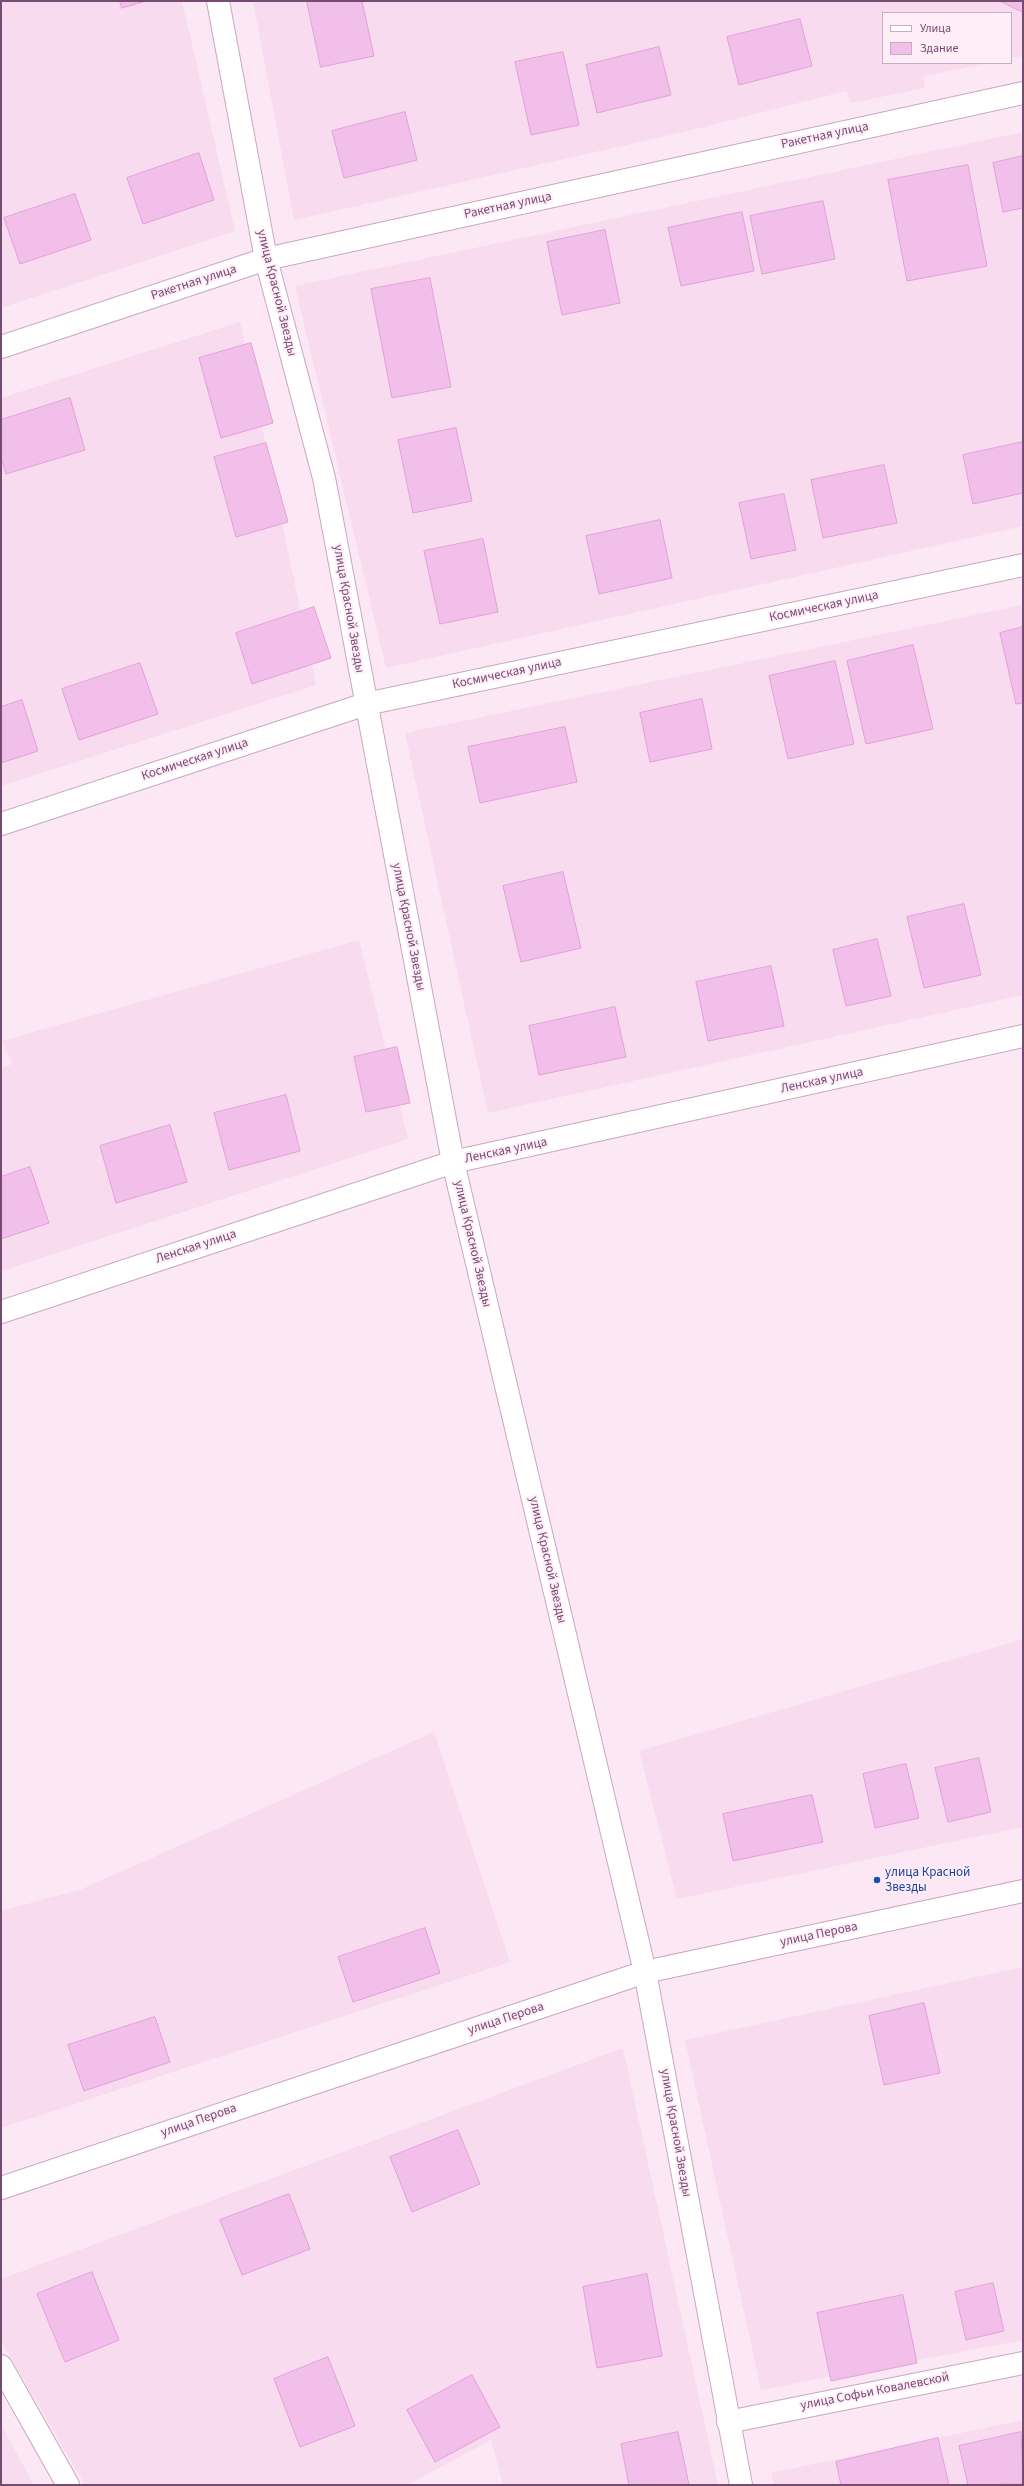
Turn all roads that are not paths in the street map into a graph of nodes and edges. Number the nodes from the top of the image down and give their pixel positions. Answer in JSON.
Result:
{"nodes":[{"id":1,"x":218,"y":1,"type":"edge"},
{"id":2,"x":1023,"y":93,"type":"edge"},
{"id":3,"x":266,"y":259,"type":"junction"},
{"id":4,"x":1,"y":347,"type":"edge"},
{"id":5,"x":1023,"y":565,"type":"edge"},
{"id":6,"x":366,"y":704,"type":"junction"},
{"id":7,"x":1,"y":824,"type":"edge"},
{"id":8,"x":1023,"y":1036,"type":"edge"},
{"id":9,"x":453,"y":1162,"type":"junction"},
{"id":10,"x":1,"y":1312,"type":"edge"},
{"id":11,"x":1023,"y":1891,"type":"edge"},
{"id":12,"x":645,"y":1972,"type":"junction"},
{"id":13,"x":1,"y":2188,"type":"edge"},
{"id":14,"x":1023,"y":2363,"type":"edge"},
{"id":15,"x":1,"y":2366,"type":"edge"},
{"id":16,"x":728,"y":2422,"type":"junction"},
{"id":17,"x":68,"y":2485,"type":"edge"},
{"id":18,"x":741,"y":2485,"type":"edge"}],
"edges":[{"from":1,"to":3,"type":"street","name":"улица Красной Звезды"},
{"from":2,"to":3,"type":"street","name":"Ракетная улица"},
{"from":3,"to":4,"type":"street","name":"Ракетная улица"},
{"from":3,"to":6,"type":"street","name":"улица Красной Звезды"},
{"from":5,"to":6,"type":"street","name":"Космическая улица"},
{"from":6,"to":7,"type":"street","name":"Космическая улица"},
{"from":6,"to":9,"type":"street","name":"улица Красной Звезды"},
{"from":8,"to":9,"type":"street","name":"Ленская улица"},
{"from":9,"to":10,"type":"street","name":"Ленская улица"},
{"from":9,"to":12,"type":"street","name":"улица Красной Звезды"},
{"from":11,"to":12,"type":"street","name":"улица Перова"},
{"from":12,"to":13,"type":"street","name":"улица Перова"},
{"from":12,"to":16,"type":"street","name":"улица Красной Звезды"},
{"from":14,"to":16,"type":"street","name":"улица Софьи Ковалевской"},
{"from":15,"to":17,"type":"street"},
{"from":16,"to":18,"type":"street","name":"улица Красной Звезды"}]}
